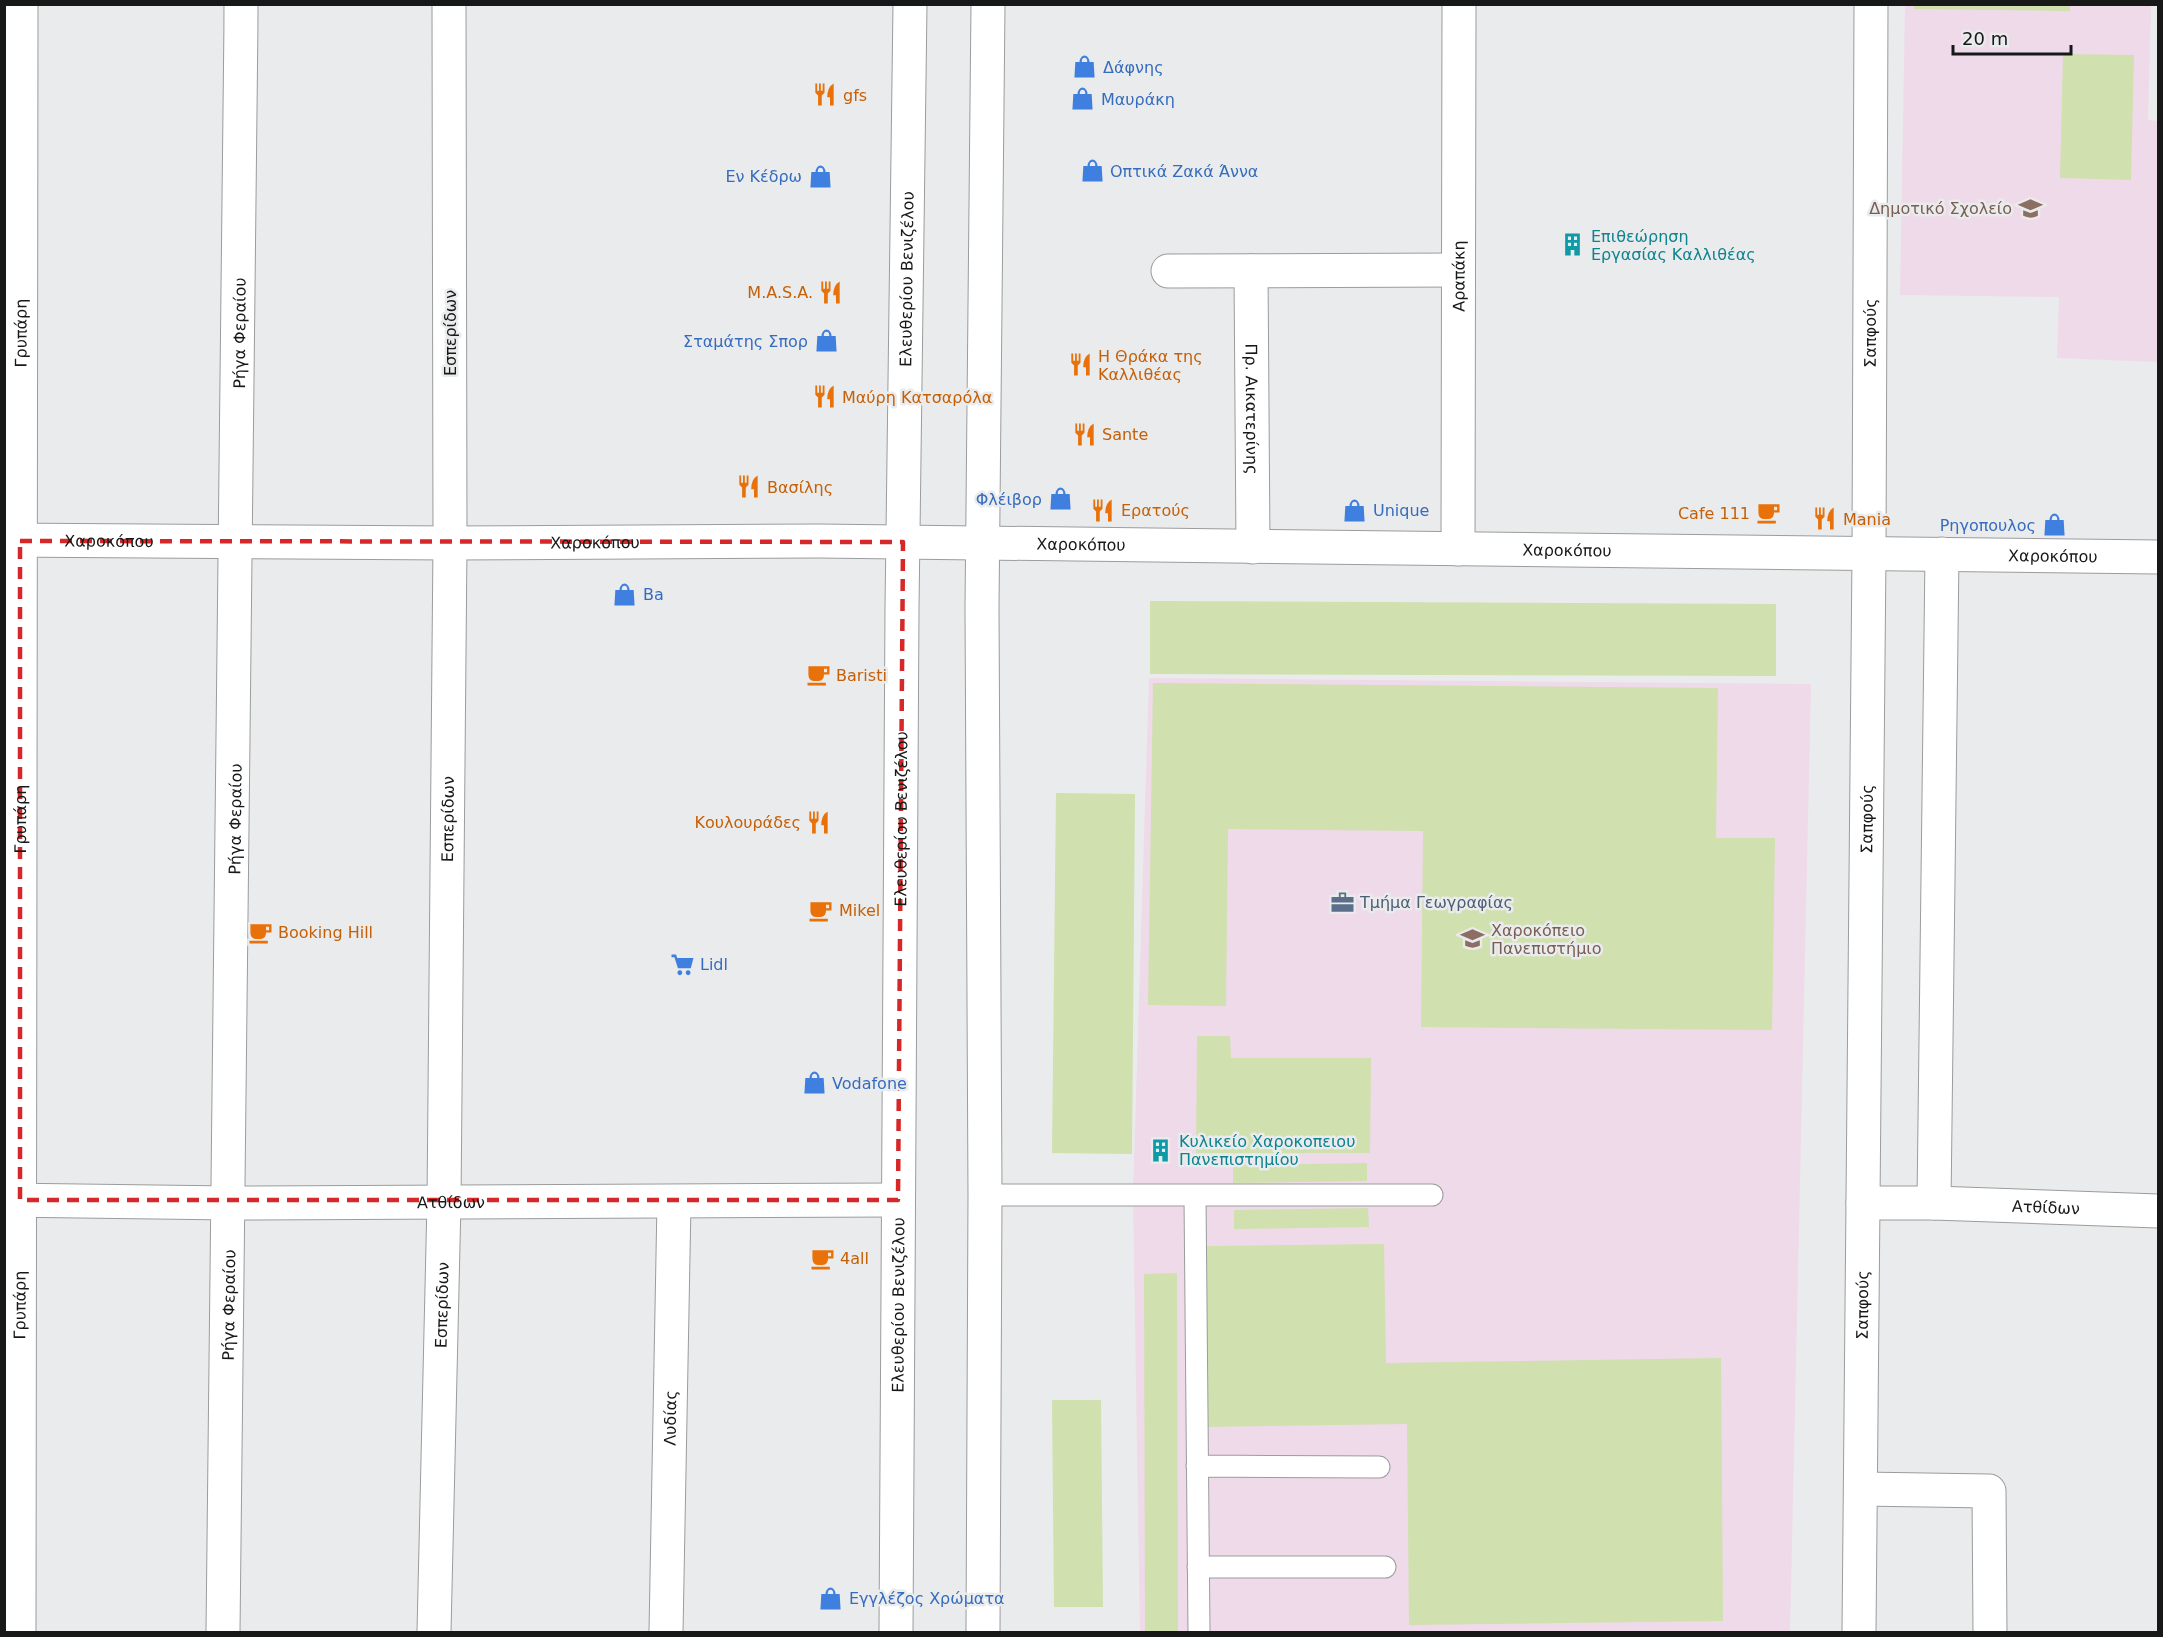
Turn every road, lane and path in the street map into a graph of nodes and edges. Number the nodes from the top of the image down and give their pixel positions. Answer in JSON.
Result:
{"nodes":[{"id":1,"x":21,"y":4,"type":"edge"},
{"id":2,"x":241,"y":4,"type":"edge"},
{"id":3,"x":449,"y":4,"type":"edge"},
{"id":4,"x":910,"y":4,"type":"edge"},
{"id":5,"x":988,"y":4,"type":"edge"},
{"id":6,"x":1459,"y":4,"type":"edge"},
{"id":7,"x":1871,"y":4,"type":"edge"},
{"id":8,"x":1458,"y":270,"type":"junction"},
{"id":9,"x":1168,"y":271,"type":"dead end"},
{"id":10,"x":1251,"y":271,"type":"junction"},
{"id":11,"x":12,"y":540,"type":"edge"},
{"id":12,"x":239,"y":542,"type":"junction"},
{"id":13,"x":450,"y":543,"type":"junction"},
{"id":14,"x":903,"y":543,"type":"junction"},
{"id":15,"x":982,"y":544,"type":"junction"},
{"id":16,"x":1253,"y":547,"type":"junction"},
{"id":17,"x":1458,"y":549,"type":"junction"},
{"id":18,"x":1869,"y":554,"type":"junction"},
{"id":19,"x":1942,"y":555,"type":"junction"},
{"id":20,"x":2158,"y":557,"type":"edge"},
{"id":21,"x":12,"y":818,"type":"edge"},
{"id":22,"x":985,"y":1195,"type":"junction"},
{"id":23,"x":1432,"y":1195,"type":"dead end"},
{"id":24,"x":1195,"y":1196,"type":"junction"},
{"id":25,"x":12,"y":1200,"type":"edge"},
{"id":26,"x":898,"y":1200,"type":"junction"},
{"id":27,"x":444,"y":1202,"type":"junction"},
{"id":28,"x":674,"y":1202,"type":"junction"},
{"id":29,"x":231,"y":1203,"type":"junction"},
{"id":30,"x":1863,"y":1203,"type":"junction"},
{"id":31,"x":1934,"y":1203,"type":"junction"},
{"id":32,"x":2158,"y":1211,"type":"edge"},
{"id":33,"x":1197,"y":1466,"type":"junction"},
{"id":34,"x":1379,"y":1467,"type":"dead end"},
{"id":35,"x":1861,"y":1489,"type":"junction"},
{"id":36,"x":1198,"y":1567,"type":"junction"},
{"id":37,"x":1384,"y":1567,"type":"dead end"},
{"id":38,"x":19,"y":1632,"type":"edge"},
{"id":39,"x":223,"y":1632,"type":"edge"},
{"id":40,"x":434,"y":1632,"type":"edge"},
{"id":41,"x":666,"y":1632,"type":"edge"},
{"id":42,"x":896,"y":1632,"type":"edge"},
{"id":43,"x":983,"y":1632,"type":"edge"},
{"id":44,"x":1199,"y":1632,"type":"edge"},
{"id":45,"x":1859,"y":1632,"type":"edge"},
{"id":46,"x":1990,"y":1632,"type":"edge"}],
"edges":[{"from":1,"to":11,"type":"street","name":"Γρυπάρη"},
{"from":2,"to":12,"type":"street","name":"Ρήγα Φεραίου"},
{"from":3,"to":13,"type":"street","name":"Εσπερίδων"},
{"from":4,"to":14,"type":"street","name":"Ελευθερίου Βενιζέλου"},
{"from":5,"to":15,"type":"street"},
{"from":6,"to":8,"type":"street","name":"Αραπάκη"},
{"from":7,"to":18,"type":"street","name":"Σαπφούς"},
{"from":8,"to":10,"type":"street"},
{"from":8,"to":17,"type":"street","name":"Αραπάκη"},
{"from":9,"to":10,"type":"street"},
{"from":10,"to":16,"type":"street","name":"Πρ. Αικατερίνης"},
{"from":11,"to":12,"type":"street","name":"Χαροκόπου"},
{"from":11,"to":21,"type":"street","name":"Γρυπάρη"},
{"from":12,"to":13,"type":"street","name":"Χαροκόπου"},
{"from":12,"to":29,"type":"street","name":"Ρήγα Φεραίου"},
{"from":13,"to":14,"type":"street","name":"Χαροκόπου"},
{"from":13,"to":27,"type":"street","name":"Εσπερίδων"},
{"from":14,"to":15,"type":"street","name":"Χαροκόπου"},
{"from":14,"to":26,"type":"street","name":"Ελευθερίου Βενιζέλου"},
{"from":15,"to":16,"type":"street","name":"Χαροκόπου"},
{"from":15,"to":22,"type":"street"},
{"from":16,"to":17,"type":"street","name":"Χαροκόπου"},
{"from":17,"to":18,"type":"street","name":"Χαροκόπου"},
{"from":18,"to":19,"type":"street","name":"Χαροκόπου"},
{"from":18,"to":30,"type":"street","name":"Σαπφούς"},
{"from":19,"to":20,"type":"street","name":"Χαροκόπου"},
{"from":19,"to":31,"type":"street"},
{"from":21,"to":25,"type":"street","name":"Γρυπάρη"},
{"from":22,"to":24,"type":"lane"},
{"from":22,"to":43,"type":"street"},
{"from":23,"to":24,"type":"lane"},
{"from":24,"to":33,"type":"lane"},
{"from":25,"to":29,"type":"street","name":"Ατθίδων"},
{"from":25,"to":38,"type":"street","name":"Γρυπάρη"},
{"from":26,"to":28,"type":"street","name":"Ατθίδων"},
{"from":26,"to":42,"type":"street","name":"Ελευθερίου Βενιζέλου"},
{"from":27,"to":28,"type":"street","name":"Ατθίδων"},
{"from":27,"to":29,"type":"street","name":"Ατθίδων"},
{"from":27,"to":40,"type":"street","name":"Εσπερίδων"},
{"from":28,"to":41,"type":"street","name":"Λυδίας"},
{"from":29,"to":39,"type":"street","name":"Ρήγα Φεραίου"},
{"from":30,"to":31,"type":"street","name":"Ατθίδων"},
{"from":30,"to":35,"type":"street","name":"Σαπφούς"},
{"from":31,"to":32,"type":"street","name":"Ατθίδων"},
{"from":33,"to":34,"type":"lane"},
{"from":33,"to":36,"type":"lane"},
{"from":35,"to":45,"type":"street","name":"Σαπφούς"},
{"from":35,"to":46,"type":"street"},
{"from":36,"to":37,"type":"lane"},
{"from":36,"to":44,"type":"lane"}]}
